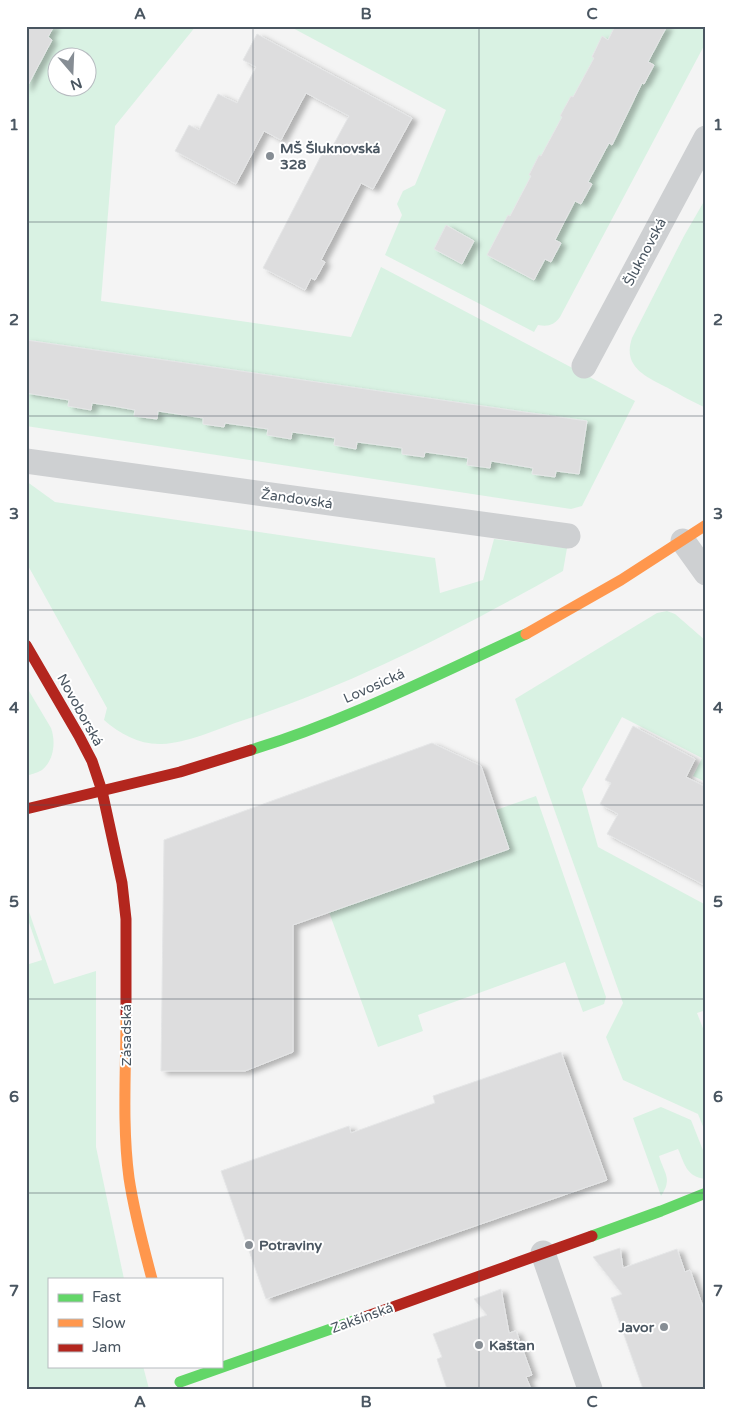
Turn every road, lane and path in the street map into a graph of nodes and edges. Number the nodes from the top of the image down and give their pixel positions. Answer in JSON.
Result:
{"nodes":[{"id":1,"x":706,"y":138,"type":"edge"},
{"id":2,"x":584,"y":366,"type":"dead end"},
{"id":3,"x":26,"y":462,"type":"edge"},
{"id":4,"x":706,"y":525,"type":"edge"},
{"id":5,"x":568,"y":536,"type":"dead end"},
{"id":6,"x":683,"y":542,"type":"junction"},
{"id":7,"x":706,"y":573,"type":"edge"},
{"id":8,"x":26,"y":645,"type":"edge"},
{"id":9,"x":102,"y":792,"type":"junction"},
{"id":10,"x":26,"y":809,"type":"edge"},
{"id":11,"x":706,"y":1193,"type":"edge"},
{"id":12,"x":543,"y":1253,"type":"junction"},
{"id":13,"x":152,"y":1278,"type":"edge"},
{"id":14,"x":222,"y":1364,"type":"edge"},
{"id":15,"x":211,"y":1368,"type":"edge"},
{"id":16,"x":179,"y":1379,"type":"edge"},
{"id":17,"x":590,"y":1389,"type":"edge"}],
"edges":[{"from":1,"to":2,"type":"street","name":"Šluknovská"},
{"from":3,"to":5,"type":"street","name":"Žandovská"},
{"from":4,"to":6,"type":"street","name":"Lovosická"},
{"from":6,"to":7,"type":"street"},
{"from":6,"to":9,"type":"street","name":"Lovosická"},
{"from":8,"to":9,"type":"street","name":"Novoborská"},
{"from":9,"to":10,"type":"street","name":"Lovosická"},
{"from":9,"to":13,"type":"street","name":"Zásadská"},
{"from":11,"to":12,"type":"street","name":"Zakšínská"},
{"from":12,"to":14,"type":"street","name":"Zakšínská"},
{"from":12,"to":17,"type":"street"},
{"from":15,"to":16,"type":"street","name":"Zakšínská"}]}
